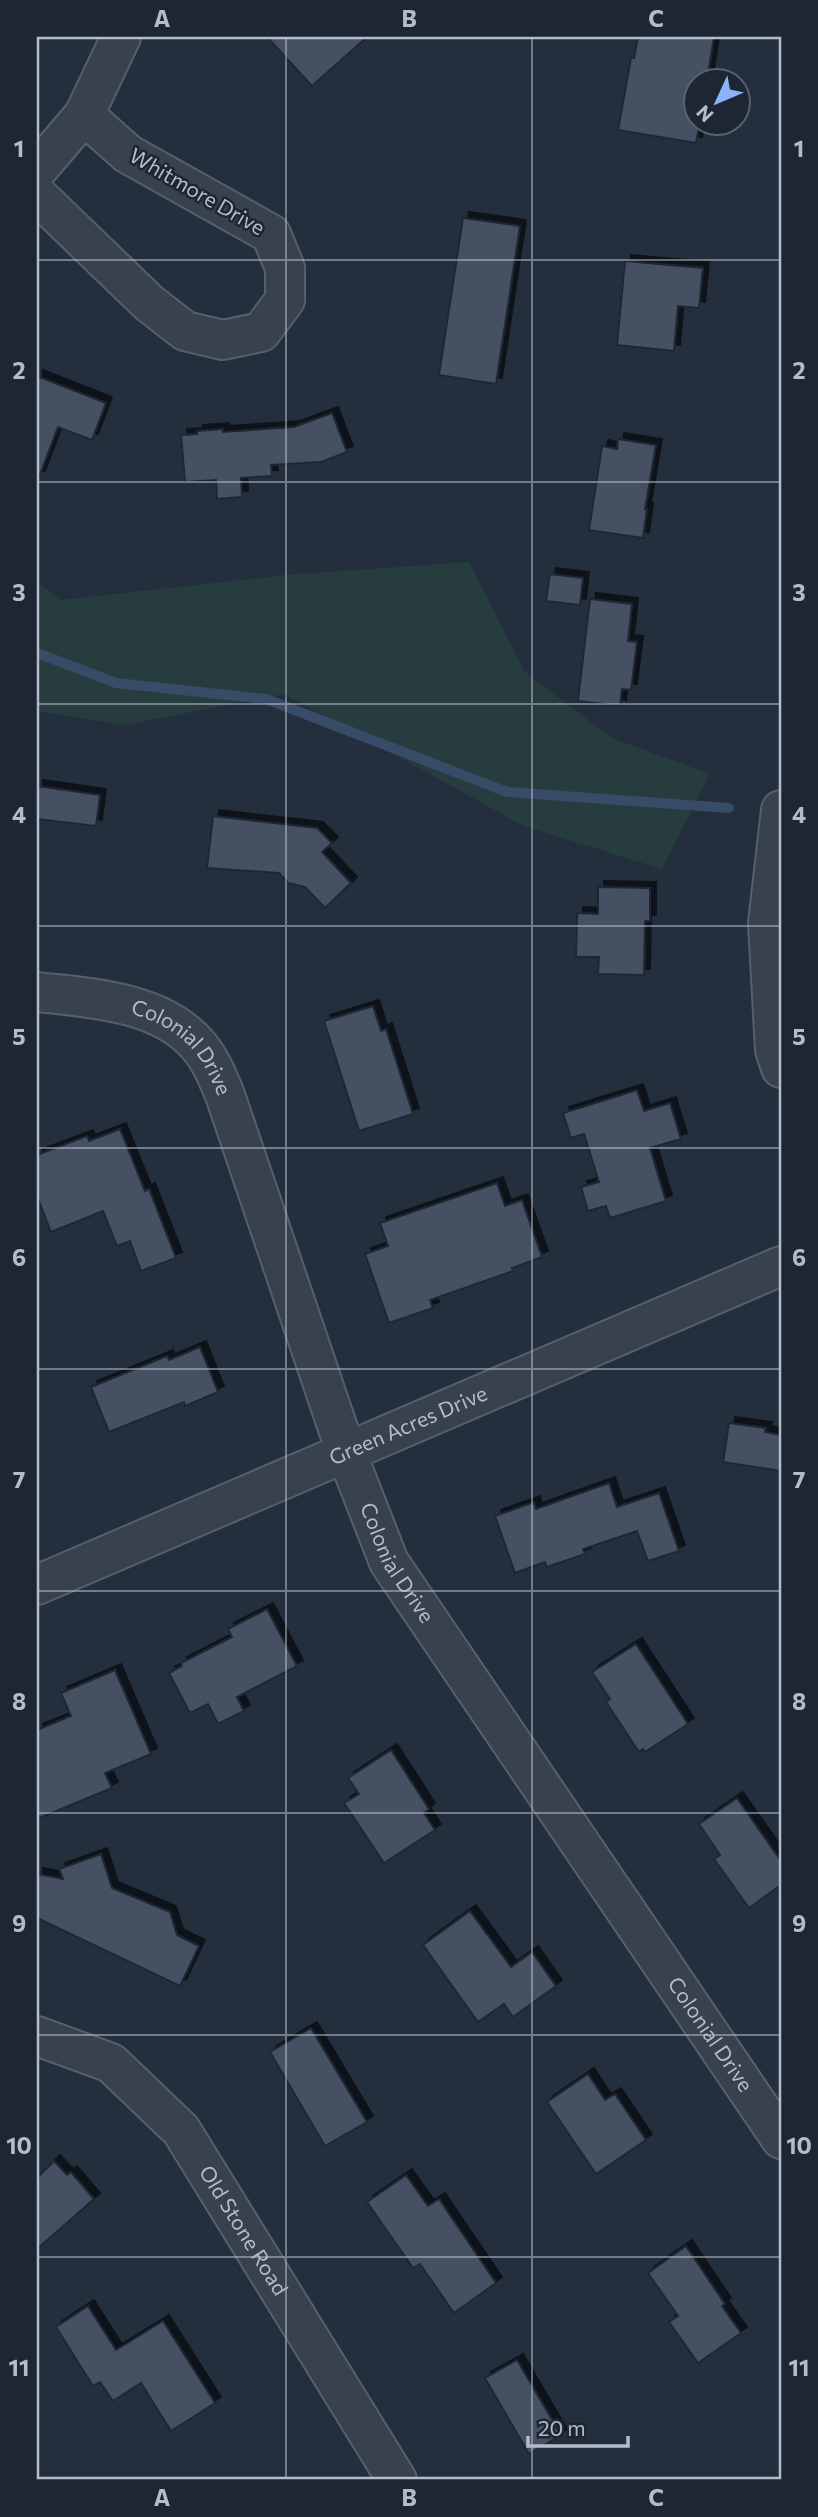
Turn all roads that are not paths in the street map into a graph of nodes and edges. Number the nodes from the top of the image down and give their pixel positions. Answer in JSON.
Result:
{"nodes":[{"id":1,"x":121,"y":37,"type":"edge"},
{"id":2,"x":85,"y":115,"type":"junction"},
{"id":3,"x":37,"y":170,"type":"edge"},
{"id":4,"x":37,"y":195,"type":"edge"},
{"id":5,"x":781,"y":810,"type":"edge"},
{"id":6,"x":54,"y":994,"type":"edge"},
{"id":7,"x":37,"y":1017,"type":"edge"},
{"id":8,"x":781,"y":1068,"type":"edge"},
{"id":9,"x":781,"y":1266,"type":"edge"},
{"id":10,"x":345,"y":1452,"type":"junction"},
{"id":11,"x":37,"y":1585,"type":"edge"},
{"id":12,"x":37,"y":2036,"type":"edge"},
{"id":13,"x":781,"y":2139,"type":"edge"},
{"id":14,"x":397,"y":2480,"type":"edge"}],
"edges":[{"from":1,"to":2,"type":"street"},
{"from":2,"to":3,"type":"street"},
{"from":2,"to":4,"type":"street","name":"Whitmore Drive"},
{"from":5,"to":8,"type":"street"},
{"from":6,"to":7,"type":"street","name":"Colonial Drive"},
{"from":6,"to":10,"type":"street","name":"Colonial Drive"},
{"from":9,"to":10,"type":"street","name":"Green Acres Drive"},
{"from":10,"to":11,"type":"street","name":"Green Acres Drive"},
{"from":10,"to":13,"type":"street","name":"Colonial Drive"},
{"from":12,"to":14,"type":"street","name":"Old Stone Road"}]}
